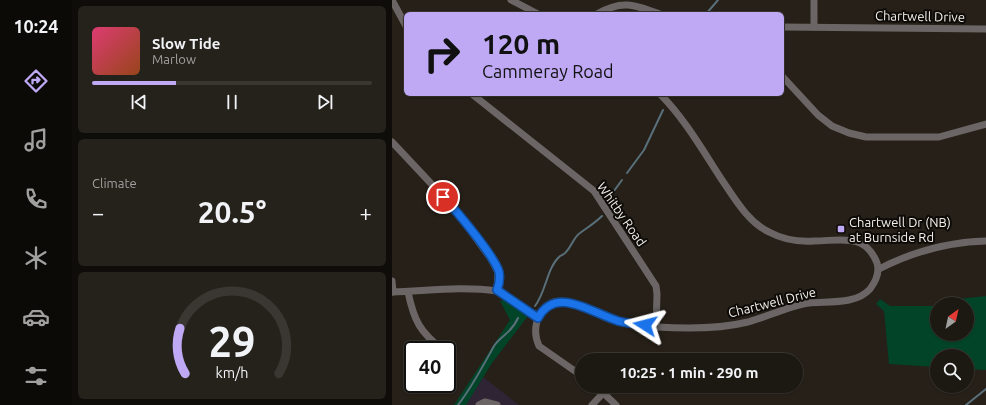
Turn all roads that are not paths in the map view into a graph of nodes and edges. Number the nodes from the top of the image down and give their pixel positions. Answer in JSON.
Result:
{"nodes":[{"id":1,"x":392,"y":0,"type":"edge"},
{"id":2,"x":511,"y":0,"type":"edge"},
{"id":3,"x":814,"y":0,"type":"edge"},
{"id":4,"x":534,"y":12,"type":"edge"},
{"id":5,"x":599,"y":12,"type":"edge"},
{"id":6,"x":654,"y":12,"type":"edge"},
{"id":7,"x":404,"y":22,"type":"edge"},
{"id":8,"x":784,"y":27,"type":"edge"},
{"id":9,"x":814,"y":27,"type":"junction"},
{"id":10,"x":986,"y":29,"type":"edge"},
{"id":11,"x":784,"y":78,"type":"edge"},
{"id":12,"x":475,"y":96,"type":"edge"},
{"id":13,"x":662,"y":96,"type":"edge"},
{"id":14,"x":986,"y":124,"type":"edge"},
{"id":15,"x":392,"y":142,"type":"edge"},
{"id":16,"x":986,"y":241,"type":"edge"},
{"id":17,"x":879,"y":268,"type":"junction"},
{"id":18,"x":392,"y":281,"type":"edge"},
{"id":19,"x":497,"y":290,"type":"junction"},
{"id":20,"x":393,"y":292,"type":"edge"},
{"id":21,"x":408,"y":292,"type":"junction"},
{"id":22,"x":538,"y":318,"type":"junction"},
{"id":23,"x":656,"y":327,"type":"junction"},
{"id":24,"x":432,"y":341,"type":"edge"},
{"id":25,"x":575,"y":371,"type":"edge"},
{"id":26,"x":603,"y":393,"type":"edge"},
{"id":27,"x":605,"y":393,"type":"edge"},
{"id":28,"x":479,"y":405,"type":"edge"},
{"id":29,"x":497,"y":405,"type":"edge"},
{"id":30,"x":592,"y":405,"type":"edge"},
{"id":31,"x":616,"y":405,"type":"edge"}],
"edges":[{"from":1,"to":7,"type":"street"},
{"from":2,"to":4,"type":"street"},
{"from":3,"to":9,"type":"street"},
{"from":5,"to":6,"type":"street"},
{"from":8,"to":9,"type":"street","name":"Chartwell Drive"},
{"from":9,"to":10,"type":"street","name":"Chartwell Drive"},
{"from":11,"to":14,"type":"street"},
{"from":12,"to":23,"type":"street","name":"Whitby Road"},
{"from":13,"to":17,"type":"street"},
{"from":15,"to":19,"type":"street"},
{"from":16,"to":17,"type":"street"},
{"from":17,"to":23,"type":"street","name":"Chartwell Drive"},
{"from":18,"to":20,"type":"street"},
{"from":19,"to":21,"type":"street"},
{"from":19,"to":22,"type":"street"},
{"from":20,"to":21,"type":"street"},
{"from":21,"to":24,"type":"street"},
{"from":22,"to":23,"type":"street","name":"Chartwell Drive"},
{"from":22,"to":25,"type":"street"},
{"from":26,"to":30,"type":"street"},
{"from":27,"to":31,"type":"street"},
{"from":28,"to":29,"type":"street"}]}
